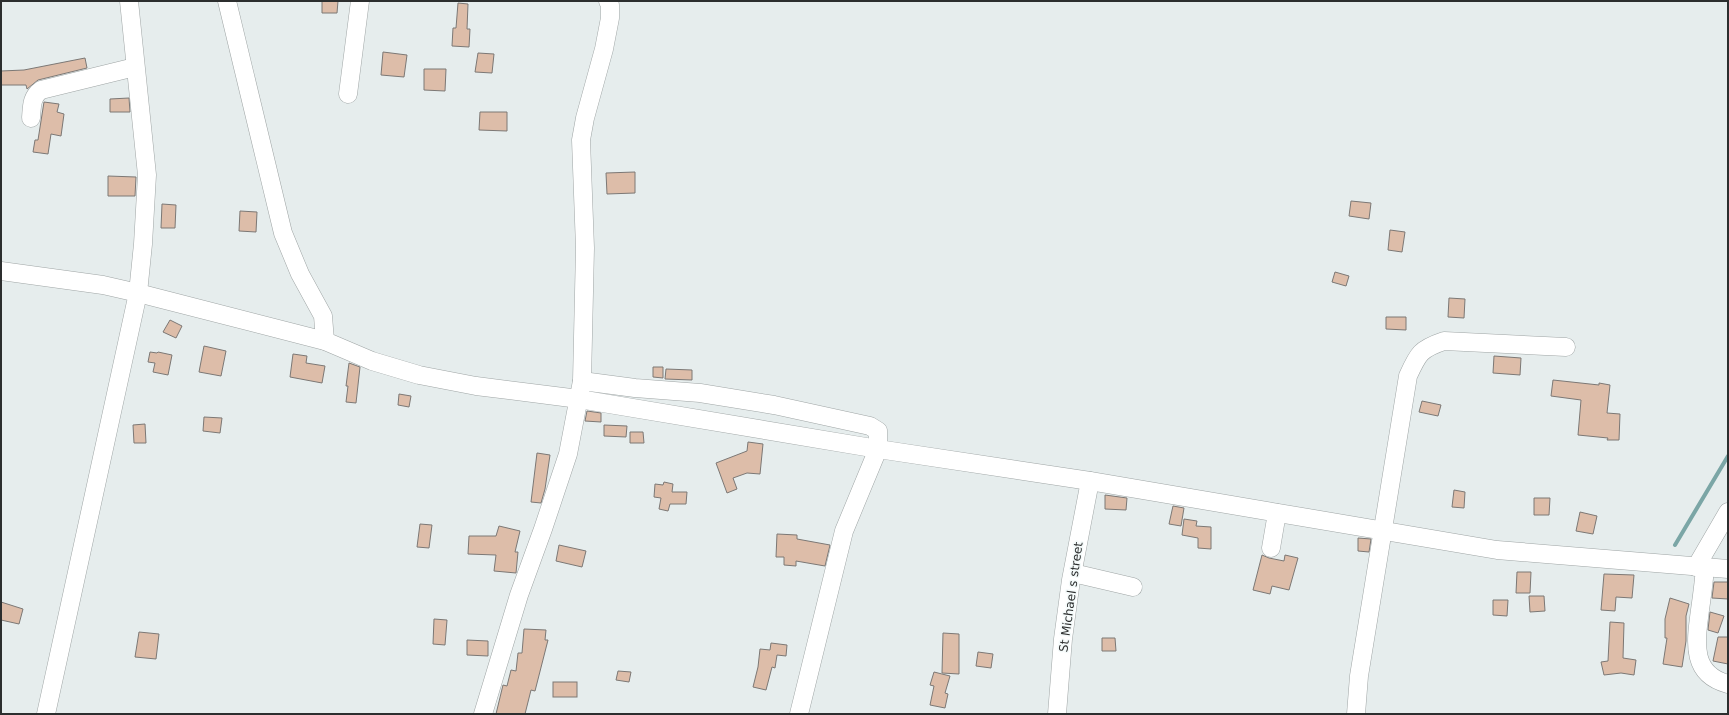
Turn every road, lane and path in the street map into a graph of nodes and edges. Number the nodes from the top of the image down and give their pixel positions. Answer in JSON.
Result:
{"nodes":[{"id":1,"x":129,"y":1,"type":"edge"},
{"id":2,"x":227,"y":1,"type":"edge"},
{"id":3,"x":360,"y":1,"type":"edge"},
{"id":4,"x":608,"y":1,"type":"edge"},
{"id":5,"x":135,"y":67,"type":"junction"},
{"id":6,"x":348,"y":94,"type":"dead end"},
{"id":7,"x":31,"y":118,"type":"dead end"},
{"id":8,"x":1,"y":271,"type":"edge"},
{"id":9,"x":138,"y":293,"type":"junction"},
{"id":10,"x":325,"y":341,"type":"junction"},
{"id":11,"x":1566,"y":347,"type":"dead end"},
{"id":12,"x":581,"y":389,"type":"junction"},
{"id":13,"x":878,"y":443,"type":"junction"},
{"id":14,"x":1090,"y":481,"type":"junction"},
{"id":15,"x":1728,"y":512,"type":"edge"},
{"id":16,"x":1277,"y":513,"type":"junction"},
{"id":17,"x":1385,"y":524,"type":"junction"},
{"id":18,"x":1271,"y":548,"type":"dead end"},
{"id":19,"x":1701,"y":567,"type":"junction"},
{"id":20,"x":1728,"y":570,"type":"edge"},
{"id":21,"x":1073,"y":573,"type":"junction"},
{"id":22,"x":1133,"y":587,"type":"dead end"},
{"id":23,"x":1728,"y":684,"type":"edge"},
{"id":24,"x":46,"y":714,"type":"edge"},
{"id":25,"x":483,"y":714,"type":"edge"},
{"id":26,"x":799,"y":714,"type":"edge"},
{"id":27,"x":1057,"y":714,"type":"edge"},
{"id":28,"x":1356,"y":714,"type":"edge"}],
"edges":[{"from":1,"to":5,"type":"street"},
{"from":2,"to":10,"type":"street"},
{"from":3,"to":6,"type":"street"},
{"from":4,"to":12,"type":"street"},
{"from":5,"to":7,"type":"street"},
{"from":5,"to":9,"type":"street"},
{"from":8,"to":9,"type":"street"},
{"from":9,"to":10,"type":"street"},
{"from":9,"to":24,"type":"street"},
{"from":10,"to":12,"type":"street"},
{"from":11,"to":17,"type":"street"},
{"from":12,"to":13,"type":"street"},
{"from":12,"to":13,"type":"street"},
{"from":12,"to":25,"type":"street"},
{"from":13,"to":14,"type":"street"},
{"from":13,"to":26,"type":"street"},
{"from":14,"to":16,"type":"street"},
{"from":14,"to":21,"type":"street","name":"St Michael s street"},
{"from":15,"to":19,"type":"street"},
{"from":16,"to":17,"type":"street"},
{"from":16,"to":18,"type":"street"},
{"from":17,"to":19,"type":"street"},
{"from":17,"to":28,"type":"street"},
{"from":19,"to":20,"type":"street"},
{"from":19,"to":23,"type":"street"},
{"from":21,"to":22,"type":"street"},
{"from":21,"to":27,"type":"street","name":"St Michael s street"}]}
